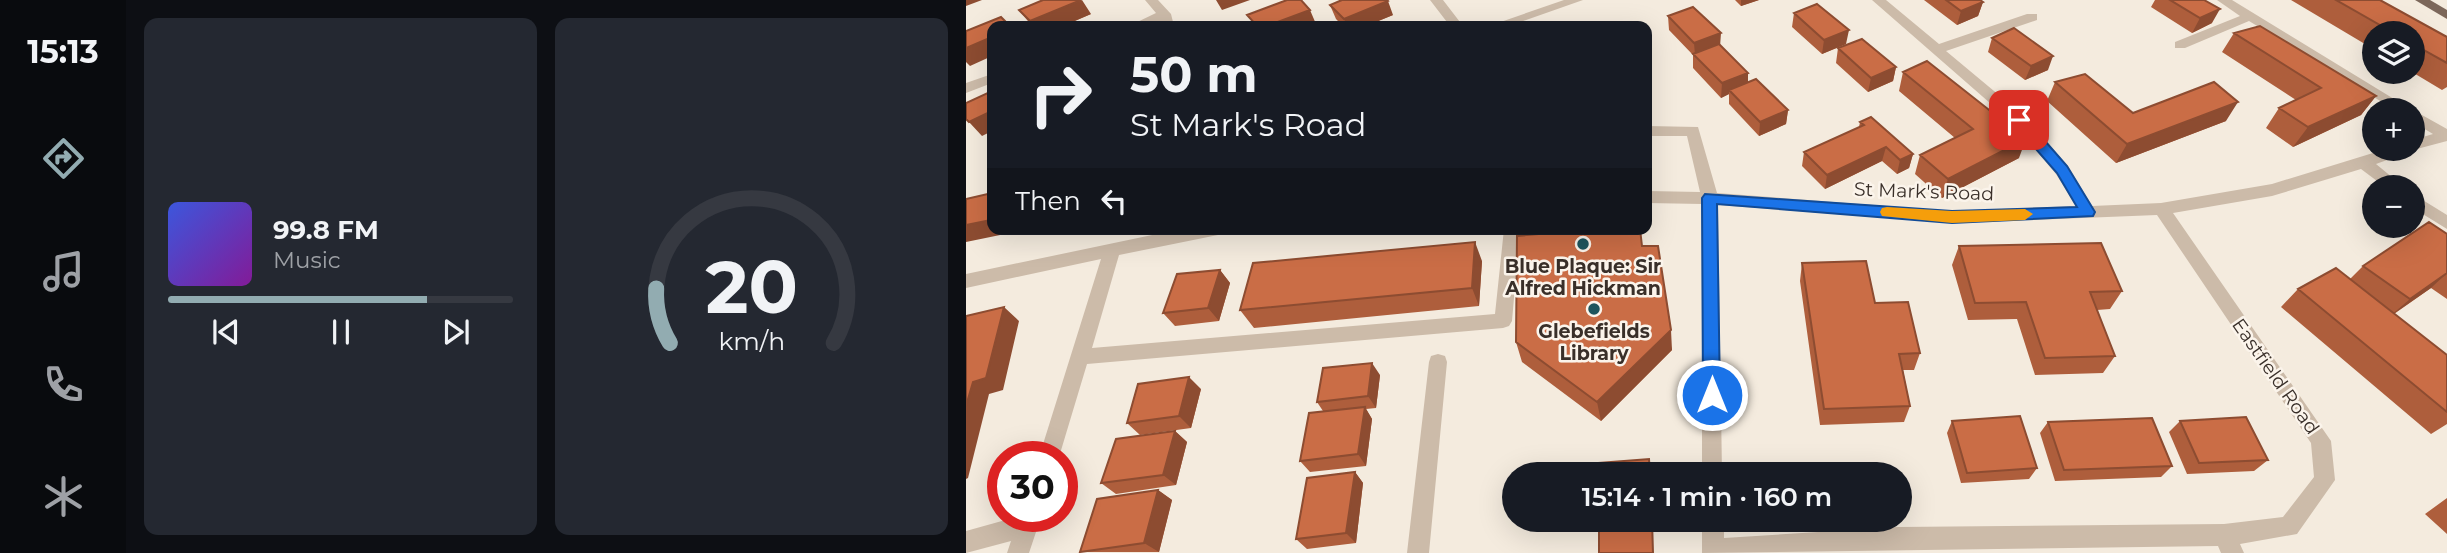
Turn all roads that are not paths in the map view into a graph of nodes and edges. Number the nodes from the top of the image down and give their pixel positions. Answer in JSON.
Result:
{"nodes":[{"id":1,"x":1151,"y":0,"type":"edge"},
{"id":2,"x":1436,"y":0,"type":"edge"},
{"id":3,"x":1577,"y":0,"type":"edge"},
{"id":4,"x":1878,"y":0,"type":"edge"},
{"id":5,"x":2223,"y":0,"type":"edge"},
{"id":6,"x":2421,"y":0,"type":"edge"},
{"id":7,"x":2447,"y":15,"type":"edge"},
{"id":8,"x":2250,"y":16,"type":"junction"},
{"id":9,"x":2032,"y":17,"type":"dead end"},
{"id":10,"x":1166,"y":20,"type":"edge"},
{"id":11,"x":1453,"y":21,"type":"edge"},
{"id":12,"x":1512,"y":21,"type":"edge"},
{"id":13,"x":2180,"y":45,"type":"dead end"},
{"id":14,"x":1936,"y":50,"type":"junction"},
{"id":15,"x":987,"y":80,"type":"edge"},
{"id":16,"x":966,"y":88,"type":"edge"},
{"id":17,"x":2385,"y":98,"type":"edge"},
{"id":18,"x":2425,"y":123,"type":"edge"},
{"id":19,"x":1652,"y":131,"type":"edge"},
{"id":20,"x":2447,"y":136,"type":"edge"},
{"id":21,"x":2425,"y":142,"type":"edge"},
{"id":22,"x":2369,"y":161,"type":"edge"},
{"id":23,"x":2364,"y":163,"type":"junction"},
{"id":24,"x":2380,"y":175,"type":"edge"},
{"id":25,"x":1652,"y":197,"type":"edge"},
{"id":26,"x":1710,"y":198,"type":"junction"},
{"id":27,"x":2425,"y":208,"type":"edge"},
{"id":28,"x":2161,"y":209,"type":"junction"},
{"id":29,"x":2088,"y":212,"type":"junction"},
{"id":30,"x":2447,"y":223,"type":"edge"},
{"id":31,"x":1167,"y":235,"type":"edge"},
{"id":32,"x":1511,"y":235,"type":"edge"},
{"id":33,"x":1112,"y":251,"type":"junction"},
{"id":34,"x":966,"y":281,"type":"edge"},
{"id":35,"x":1080,"y":357,"type":"junction"},
{"id":36,"x":1438,"y":362,"type":"dead end"},
{"id":37,"x":1054,"y":441,"type":"edge"},
{"id":38,"x":1712,"y":462,"type":"edge"},
{"id":39,"x":996,"y":532,"type":"edge"},
{"id":40,"x":1025,"y":532,"type":"edge"},
{"id":41,"x":1713,"y":532,"type":"edge"},
{"id":42,"x":966,"y":542,"type":"edge"},
{"id":43,"x":2228,"y":544,"type":"edge"},
{"id":44,"x":1899,"y":546,"type":"edge"},
{"id":45,"x":1713,"y":552,"type":"edge"},
{"id":46,"x":1018,"y":553,"type":"edge"},
{"id":47,"x":1418,"y":553,"type":"edge"}],
"edges":[{"from":1,"to":10,"type":"street"},
{"from":2,"to":11,"type":"street"},
{"from":3,"to":12,"type":"street"},
{"from":4,"to":14,"type":"street"},
{"from":5,"to":8,"type":"street"},
{"from":6,"to":7,"type":"main road"},
{"from":8,"to":13,"type":"street"},
{"from":8,"to":17,"type":"street"},
{"from":9,"to":14,"type":"street"},
{"from":14,"to":29,"type":"street"},
{"from":15,"to":16,"type":"street"},
{"from":18,"to":20,"type":"street"},
{"from":19,"to":26,"type":"street"},
{"from":20,"to":21,"type":"street"},
{"from":22,"to":23,"type":"street","name":"St Mark's Road"},
{"from":23,"to":24,"type":"street"},
{"from":23,"to":28,"type":"street","name":"St Mark's Road"},
{"from":25,"to":26,"type":"street","name":"St Mark's Road"},
{"from":26,"to":29,"type":"street","name":"St Mark's Road"},
{"from":26,"to":38,"type":"street"},
{"from":27,"to":30,"type":"street"},
{"from":28,"to":29,"type":"street","name":"St Mark's Road"},
{"from":28,"to":43,"type":"street","name":"Eastfield Road"},
{"from":31,"to":33,"type":"street"},
{"from":32,"to":35,"type":"street"},
{"from":33,"to":34,"type":"street"},
{"from":33,"to":35,"type":"street"},
{"from":35,"to":37,"type":"street"},
{"from":36,"to":47,"type":"street"},
{"from":39,"to":42,"type":"street"},
{"from":40,"to":46,"type":"street"},
{"from":41,"to":45,"type":"street"},
{"from":43,"to":44,"type":"street","name":"Eastfield Road"},
{"from":44,"to":45,"type":"street","name":"Eastfield Road"}]}
